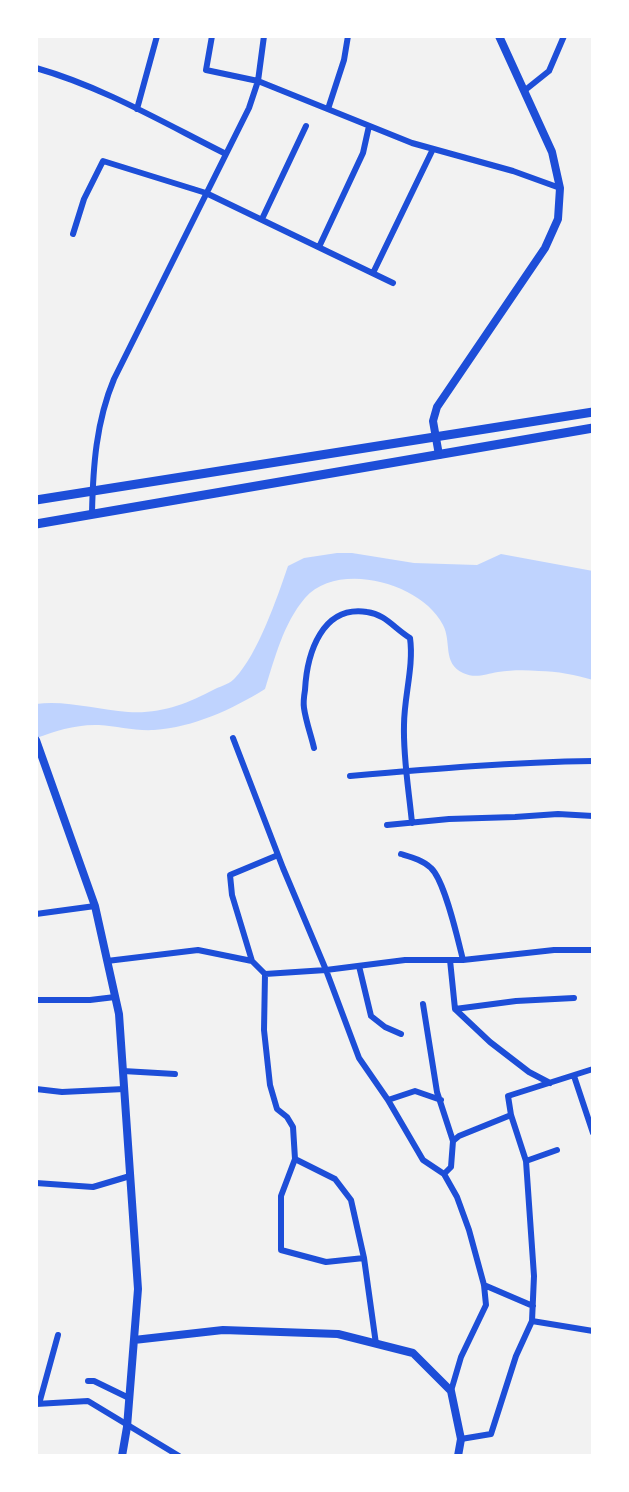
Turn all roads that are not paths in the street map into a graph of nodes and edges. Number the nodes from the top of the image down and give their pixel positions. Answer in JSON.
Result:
{"nodes":[{"id":1,"x":157,"y":36,"type":"edge"},
{"id":2,"x":212,"y":36,"type":"edge"},
{"id":3,"x":264,"y":36,"type":"edge"},
{"id":4,"x":348,"y":36,"type":"edge"},
{"id":5,"x":499,"y":36,"type":"edge"},
{"id":6,"x":564,"y":36,"type":"edge"},
{"id":7,"x":36,"y":68,"type":"edge"},
{"id":8,"x":258,"y":81,"type":"junction"},
{"id":9,"x":524,"y":91,"type":"junction"},
{"id":10,"x":137,"y":109,"type":"junction"},
{"id":11,"x":328,"y":109,"type":"junction"},
{"id":12,"x":306,"y":126,"type":"dead end"},
{"id":13,"x":369,"y":126,"type":"junction"},
{"id":14,"x":433,"y":149,"type":"junction"},
{"id":15,"x":226,"y":154,"type":"junction"},
{"id":16,"x":560,"y":188,"type":"junction"},
{"id":17,"x":207,"y":193,"type":"junction"},
{"id":18,"x":261,"y":219,"type":"junction"},
{"id":19,"x":73,"y":234,"type":"dead end"},
{"id":20,"x":319,"y":247,"type":"junction"},
{"id":21,"x":373,"y":273,"type":"junction"},
{"id":22,"x":393,"y":283,"type":"dead end"},
{"id":23,"x":593,"y":411,"type":"edge"},
{"id":24,"x":593,"y":428,"type":"edge"},
{"id":25,"x":435,"y":437,"type":"junction"},
{"id":26,"x":439,"y":455,"type":"junction"},
{"id":27,"x":92,"y":490,"type":"junction"},
{"id":28,"x":36,"y":500,"type":"edge"},
{"id":29,"x":92,"y":513,"type":"junction"},
{"id":30,"x":36,"y":524,"type":"edge"},
{"id":31,"x":233,"y":738,"type":"dead end"},
{"id":32,"x":36,"y":741,"type":"edge"},
{"id":33,"x":314,"y":748,"type":"dead end"},
{"id":34,"x":593,"y":762,"type":"edge"},
{"id":35,"x":406,"y":770,"type":"junction"},
{"id":36,"x":350,"y":776,"type":"dead end"},
{"id":37,"x":593,"y":816,"type":"edge"},
{"id":38,"x":412,"y":823,"type":"junction"},
{"id":39,"x":387,"y":825,"type":"dead end"},
{"id":40,"x":401,"y":854,"type":"dead end"},
{"id":41,"x":278,"y":855,"type":"junction"},
{"id":42,"x":95,"y":906,"type":"junction"},
{"id":43,"x":36,"y":914,"type":"edge"},
{"id":44,"x":593,"y":950,"type":"edge"},
{"id":45,"x":252,"y":960,"type":"junction"},
{"id":46,"x":450,"y":960,"type":"junction"},
{"id":47,"x":463,"y":960,"type":"junction"},
{"id":48,"x":107,"y":961,"type":"junction"},
{"id":49,"x":359,"y":966,"type":"junction"},
{"id":50,"x":326,"y":970,"type":"junction"},
{"id":51,"x":265,"y":974,"type":"junction"},
{"id":52,"x":115,"y":998,"type":"junction"},
{"id":53,"x":574,"y":998,"type":"dead end"},
{"id":54,"x":36,"y":1000,"type":"edge"},
{"id":55,"x":423,"y":1004,"type":"dead end"},
{"id":56,"x":455,"y":1009,"type":"junction"},
{"id":57,"x":401,"y":1034,"type":"dead end"},
{"id":58,"x":593,"y":1069,"type":"edge"},
{"id":59,"x":123,"y":1071,"type":"junction"},
{"id":60,"x":175,"y":1074,"type":"dead end"},
{"id":61,"x":574,"y":1076,"type":"junction"},
{"id":62,"x":550,"y":1083,"type":"junction"},
{"id":63,"x":36,"y":1089,"type":"edge"},
{"id":64,"x":124,"y":1089,"type":"junction"},
{"id":65,"x":388,"y":1100,"type":"junction"},
{"id":66,"x":442,"y":1100,"type":"junction"},
{"id":67,"x":511,"y":1115,"type":"junction"},
{"id":68,"x":593,"y":1133,"type":"edge"},
{"id":69,"x":453,"y":1141,"type":"junction"},
{"id":70,"x":557,"y":1150,"type":"dead end"},
{"id":71,"x":296,"y":1159,"type":"junction"},
{"id":72,"x":526,"y":1161,"type":"junction"},
{"id":73,"x":444,"y":1174,"type":"junction"},
{"id":74,"x":130,"y":1176,"type":"junction"},
{"id":75,"x":36,"y":1183,"type":"edge"},
{"id":76,"x":364,"y":1258,"type":"junction"},
{"id":77,"x":484,"y":1285,"type":"junction"},
{"id":78,"x":533,"y":1306,"type":"junction"},
{"id":79,"x":532,"y":1321,"type":"junction"},
{"id":80,"x":593,"y":1331,"type":"edge"},
{"id":81,"x":58,"y":1335,"type":"dead end"},
{"id":82,"x":134,"y":1340,"type":"junction"},
{"id":83,"x":376,"y":1344,"type":"junction"},
{"id":84,"x":88,"y":1381,"type":"dead end"},
{"id":85,"x":451,"y":1391,"type":"junction"},
{"id":86,"x":129,"y":1398,"type":"junction"},
{"id":87,"x":38,"y":1404,"type":"edge"},
{"id":88,"x":127,"y":1427,"type":"junction"},
{"id":89,"x":461,"y":1439,"type":"junction"},
{"id":90,"x":122,"y":1456,"type":"edge"},
{"id":91,"x":179,"y":1456,"type":"edge"},
{"id":92,"x":458,"y":1456,"type":"edge"}],
"edges":[{"from":1,"to":10,"type":"street"},
{"from":2,"to":8,"type":"street"},
{"from":3,"to":8,"type":"street"},
{"from":4,"to":11,"type":"street"},
{"from":5,"to":9,"type":"street"},
{"from":6,"to":9,"type":"street"},
{"from":7,"to":10,"type":"street"},
{"from":8,"to":11,"type":"street"},
{"from":8,"to":15,"type":"street"},
{"from":9,"to":16,"type":"street"},
{"from":10,"to":15,"type":"street"},
{"from":11,"to":13,"type":"street"},
{"from":12,"to":18,"type":"street"},
{"from":13,"to":14,"type":"street"},
{"from":13,"to":20,"type":"street"},
{"from":14,"to":16,"type":"street"},
{"from":14,"to":21,"type":"street"},
{"from":15,"to":17,"type":"street"},
{"from":16,"to":25,"type":"street"},
{"from":17,"to":18,"type":"street"},
{"from":17,"to":19,"type":"street"},
{"from":17,"to":27,"type":"street"},
{"from":18,"to":20,"type":"street"},
{"from":20,"to":21,"type":"street"},
{"from":21,"to":22,"type":"street"},
{"from":23,"to":25,"type":"main road"},
{"from":24,"to":26,"type":"main road"},
{"from":25,"to":26,"type":"street"},
{"from":25,"to":27,"type":"main road"},
{"from":26,"to":29,"type":"main road"},
{"from":27,"to":28,"type":"main road"},
{"from":27,"to":29,"type":"street"},
{"from":29,"to":30,"type":"main road"},
{"from":31,"to":41,"type":"street"},
{"from":32,"to":42,"type":"street"},
{"from":33,"to":35,"type":"street"},
{"from":34,"to":35,"type":"street"},
{"from":35,"to":36,"type":"street"},
{"from":35,"to":38,"type":"street"},
{"from":37,"to":38,"type":"street"},
{"from":38,"to":39,"type":"street"},
{"from":40,"to":47,"type":"street"},
{"from":41,"to":45,"type":"street"},
{"from":41,"to":50,"type":"street"},
{"from":42,"to":43,"type":"street"},
{"from":42,"to":48,"type":"street"},
{"from":44,"to":47,"type":"street"},
{"from":45,"to":48,"type":"street"},
{"from":45,"to":51,"type":"street"},
{"from":46,"to":47,"type":"street"},
{"from":46,"to":49,"type":"street"},
{"from":46,"to":56,"type":"street"},
{"from":48,"to":52,"type":"street"},
{"from":49,"to":50,"type":"street"},
{"from":49,"to":57,"type":"street"},
{"from":50,"to":51,"type":"street"},
{"from":50,"to":65,"type":"street"},
{"from":51,"to":71,"type":"street"},
{"from":52,"to":54,"type":"street"},
{"from":52,"to":59,"type":"street"},
{"from":53,"to":56,"type":"street"},
{"from":55,"to":66,"type":"street"},
{"from":56,"to":62,"type":"street"},
{"from":58,"to":61,"type":"street"},
{"from":59,"to":60,"type":"street"},
{"from":59,"to":64,"type":"street"},
{"from":61,"to":62,"type":"street"},
{"from":61,"to":68,"type":"street"},
{"from":62,"to":67,"type":"street"},
{"from":63,"to":64,"type":"street"},
{"from":64,"to":74,"type":"street"},
{"from":65,"to":66,"type":"street"},
{"from":65,"to":73,"type":"street"},
{"from":66,"to":69,"type":"street"},
{"from":67,"to":69,"type":"street"},
{"from":67,"to":72,"type":"street"},
{"from":69,"to":73,"type":"street"},
{"from":70,"to":72,"type":"street"},
{"from":71,"to":76,"type":"street"},
{"from":71,"to":76,"type":"street"},
{"from":72,"to":78,"type":"street"},
{"from":73,"to":77,"type":"street"},
{"from":74,"to":75,"type":"street"},
{"from":74,"to":82,"type":"street"},
{"from":76,"to":83,"type":"street"},
{"from":77,"to":78,"type":"street"},
{"from":77,"to":85,"type":"street"},
{"from":78,"to":79,"type":"street"},
{"from":79,"to":80,"type":"street"},
{"from":79,"to":89,"type":"street"},
{"from":81,"to":87,"type":"street"},
{"from":82,"to":83,"type":"street"},
{"from":82,"to":86,"type":"street"},
{"from":83,"to":85,"type":"street"},
{"from":84,"to":86,"type":"street"},
{"from":85,"to":89,"type":"street"},
{"from":86,"to":88,"type":"street"},
{"from":87,"to":88,"type":"street"},
{"from":88,"to":90,"type":"street"},
{"from":88,"to":91,"type":"street"},
{"from":89,"to":92,"type":"street"}]}
